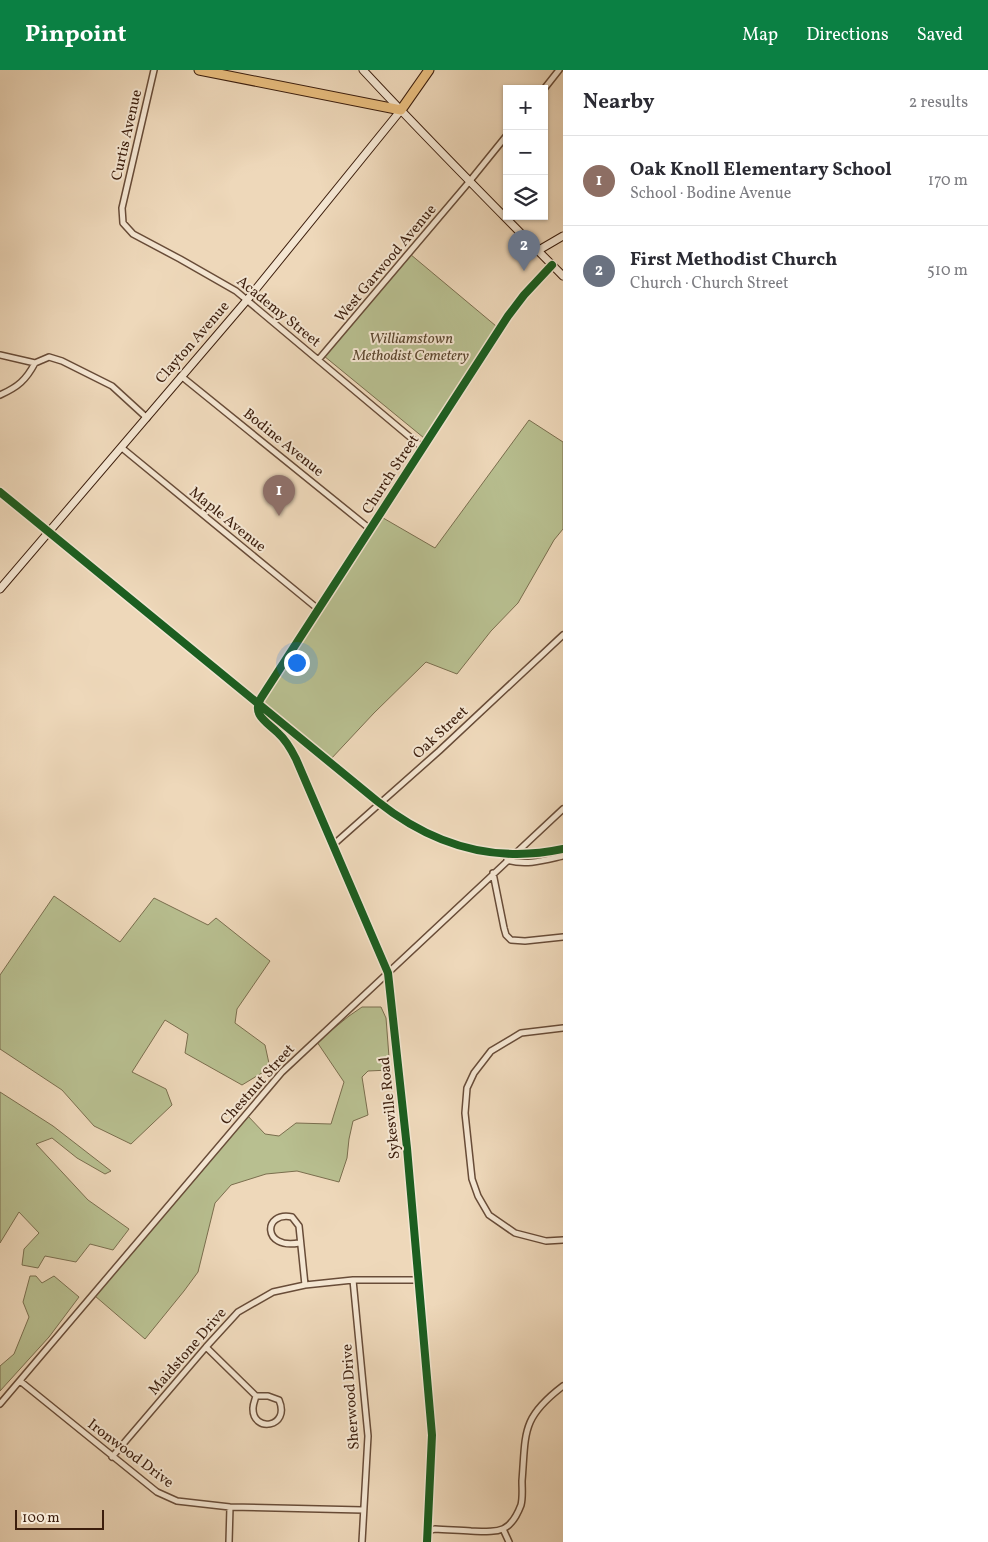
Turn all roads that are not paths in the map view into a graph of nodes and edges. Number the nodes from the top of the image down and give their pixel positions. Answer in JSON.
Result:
{"nodes":[{"id":1,"x":154,"y":70,"type":"edge"},
{"id":2,"x":200,"y":70,"type":"edge"},
{"id":3,"x":363,"y":70,"type":"edge"},
{"id":4,"x":429,"y":70,"type":"edge"},
{"id":5,"x":559,"y":70,"type":"edge"},
{"id":6,"x":547,"y":85,"type":"edge"},
{"id":7,"x":401,"y":110,"type":"junction"},
{"id":8,"x":503,"y":141,"type":"edge"},
{"id":9,"x":469,"y":182,"type":"junction"},
{"id":10,"x":123,"y":205,"type":"joint"},
{"id":11,"x":563,"y":236,"type":"edge"},
{"id":12,"x":539,"y":250,"type":"junction"},
{"id":13,"x":552,"y":265,"type":"junction"},
{"id":14,"x":563,"y":276,"type":"edge"},
{"id":15,"x":247,"y":300,"type":"junction"},
{"id":16,"x":0,"y":355,"type":"edge"},
{"id":17,"x":319,"y":359,"type":"junction"},
{"id":18,"x":35,"y":362,"type":"junction"},
{"id":19,"x":181,"y":376,"type":"junction"},
{"id":20,"x":0,"y":395,"type":"edge"},
{"id":21,"x":147,"y":418,"type":"junction"},
{"id":22,"x":122,"y":448,"type":"junction"},
{"id":23,"x":423,"y":448,"type":"junction"},
{"id":24,"x":370,"y":529,"type":"junction"},
{"id":25,"x":0,"y":589,"type":"edge"},
{"id":26,"x":318,"y":609,"type":"junction"},
{"id":27,"x":563,"y":635,"type":"edge"},
{"id":28,"x":258,"y":703,"type":"joint"},
{"id":29,"x":563,"y":809,"type":"edge"},
{"id":30,"x":334,"y":845,"type":"junction"},
{"id":31,"x":563,"y":856,"type":"edge"},
{"id":32,"x":507,"y":860,"type":"junction"},
{"id":33,"x":493,"y":873,"type":"junction"},
{"id":34,"x":563,"y":937,"type":"edge"},
{"id":35,"x":388,"y":973,"type":"junction"},
{"id":36,"x":563,"y":1028,"type":"edge"},
{"id":37,"x":563,"y":1240,"type":"edge"},
{"id":38,"x":300,"y":1242,"type":"junction"},
{"id":39,"x":353,"y":1280,"type":"junction"},
{"id":40,"x":419,"y":1280,"type":"junction"},
{"id":41,"x":305,"y":1285,"type":"junction"},
{"id":42,"x":206,"y":1347,"type":"junction"},
{"id":43,"x":20,"y":1381,"type":"junction"},
{"id":44,"x":563,"y":1386,"type":"edge"},
{"id":45,"x":256,"y":1396,"type":"junction"},
{"id":46,"x":0,"y":1404,"type":"edge"},
{"id":47,"x":112,"y":1457,"type":"junction"},
{"id":48,"x":230,"y":1507,"type":"junction"},
{"id":49,"x":363,"y":1510,"type":"junction"},
{"id":50,"x":503,"y":1529,"type":"junction"},
{"id":51,"x":428,"y":1531,"type":"junction"},
{"id":52,"x":229,"y":1542,"type":"edge"},
{"id":53,"x":362,"y":1542,"type":"edge"},
{"id":54,"x":427,"y":1542,"type":"edge"},
{"id":55,"x":509,"y":1542,"type":"edge"}],
"edges":[{"from":1,"to":10,"type":"street","name":"Curtis Avenue"},
{"from":2,"to":7,"type":"highway"},
{"from":3,"to":7,"type":"main road"},
{"from":4,"to":7,"type":"highway"},
{"from":5,"to":6,"type":"street"},
{"from":7,"to":9,"type":"main road"},
{"from":7,"to":15,"type":"main road","name":"Clayton Avenue"},
{"from":8,"to":9,"type":"street","name":"West Garwood Avenue"},
{"from":9,"to":12,"type":"main road"},
{"from":9,"to":17,"type":"street","name":"West Garwood Avenue"},
{"from":10,"to":15,"type":"street","name":"Academy Street"},
{"from":11,"to":12,"type":"main road"},
{"from":12,"to":13,"type":"main road"},
{"from":13,"to":14,"type":"main road"},
{"from":13,"to":23,"type":"street","name":"Church Street"},
{"from":15,"to":17,"type":"street","name":"Academy Street"},
{"from":15,"to":19,"type":"main road","name":"Clayton Avenue"},
{"from":16,"to":18,"type":"street"},
{"from":17,"to":23,"type":"street","name":"Academy Street"},
{"from":18,"to":20,"type":"street"},
{"from":18,"to":21,"type":"street"},
{"from":19,"to":21,"type":"main road","name":"Clayton Avenue"},
{"from":19,"to":24,"type":"street","name":"Bodine Avenue"},
{"from":21,"to":22,"type":"main road","name":"Clayton Avenue"},
{"from":22,"to":25,"type":"main road","name":"Clayton Avenue"},
{"from":22,"to":26,"type":"street","name":"Maple Avenue"},
{"from":23,"to":24,"type":"street","name":"Church Street"},
{"from":24,"to":26,"type":"street","name":"Church Street"},
{"from":26,"to":28,"type":"street","name":"Church Street"},
{"from":27,"to":30,"type":"street","name":"Oak Street"},
{"from":28,"to":30,"type":"street","name":"Sykesville Road"},
{"from":29,"to":32,"type":"street","name":"Chestnut Street"},
{"from":30,"to":35,"type":"street","name":"Sykesville Road"},
{"from":31,"to":32,"type":"street"},
{"from":32,"to":33,"type":"street","name":"Chestnut Street"},
{"from":33,"to":34,"type":"street"},
{"from":33,"to":35,"type":"street","name":"Chestnut Street"},
{"from":35,"to":40,"type":"street","name":"Sykesville Road"},
{"from":35,"to":43,"type":"street","name":"Chestnut Street"},
{"from":36,"to":37,"type":"street"},
{"from":38,"to":38,"type":"street"},
{"from":38,"to":41,"type":"street"},
{"from":39,"to":40,"type":"street","name":"Maidstone Drive"},
{"from":39,"to":41,"type":"street","name":"Maidstone Drive"},
{"from":39,"to":49,"type":"street","name":"Sherwood Drive"},
{"from":40,"to":51,"type":"street","name":"Sykesville Road"},
{"from":41,"to":42,"type":"street","name":"Maidstone Drive"},
{"from":42,"to":45,"type":"street"},
{"from":42,"to":47,"type":"street","name":"Maidstone Drive"},
{"from":43,"to":46,"type":"street","name":"Chestnut Street"},
{"from":43,"to":47,"type":"street","name":"Ironwood Drive"},
{"from":44,"to":50,"type":"street"},
{"from":45,"to":45,"type":"street"},
{"from":47,"to":48,"type":"street","name":"Ironwood Drive"},
{"from":48,"to":49,"type":"street","name":"Ironwood Drive"},
{"from":48,"to":52,"type":"street"},
{"from":49,"to":53,"type":"street","name":"Sherwood Drive"},
{"from":50,"to":51,"type":"street"},
{"from":50,"to":55,"type":"street"},
{"from":51,"to":54,"type":"street","name":"Sykesville Road"}]}
